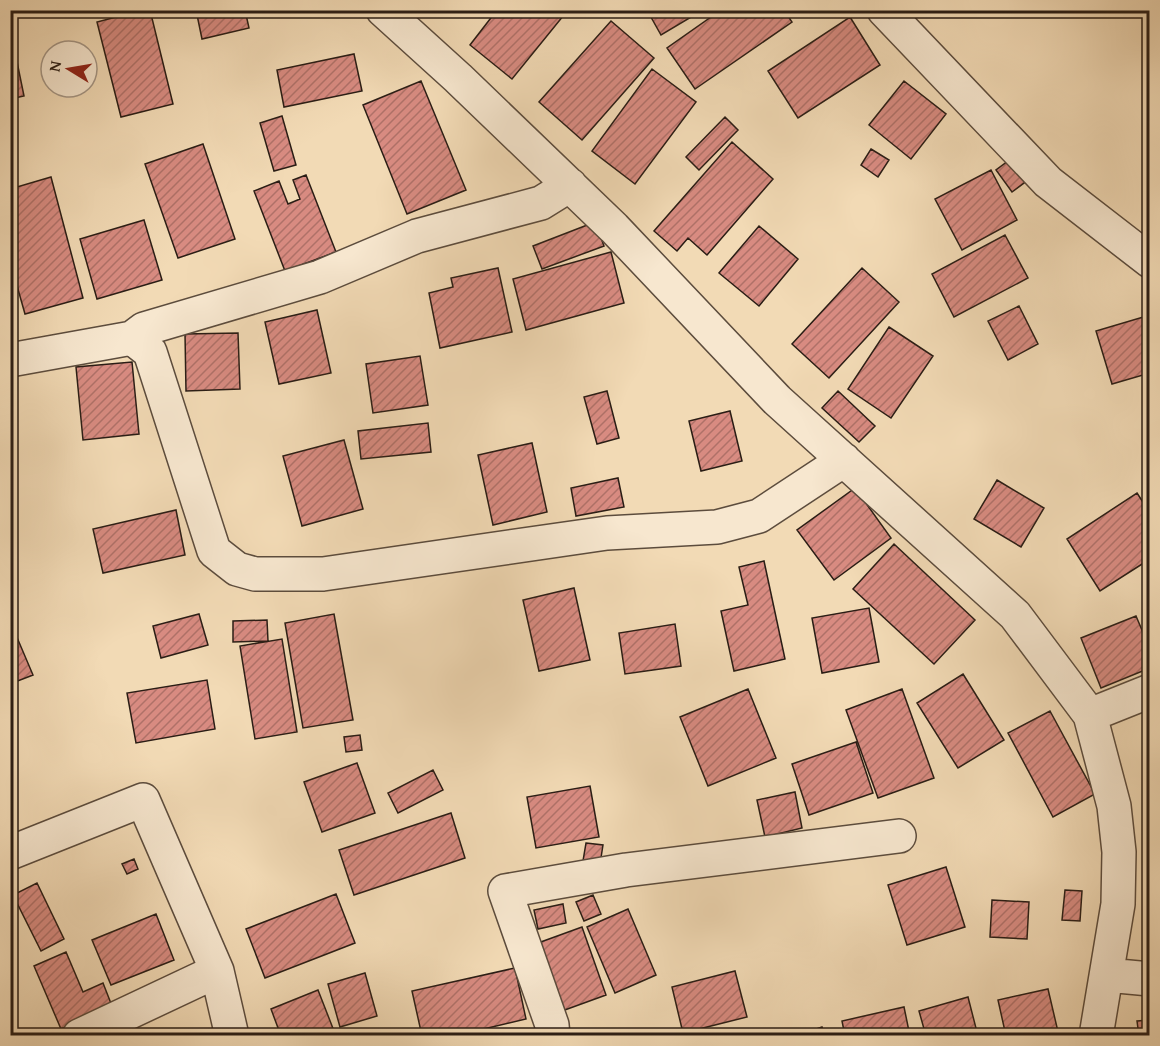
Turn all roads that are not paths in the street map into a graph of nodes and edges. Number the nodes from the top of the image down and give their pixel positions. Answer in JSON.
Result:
{"nodes":[{"id":1,"x":382,"y":10,"type":"edge"},
{"id":2,"x":884,"y":10,"type":"edge"},
{"id":3,"x":570,"y":184,"type":"junction"},
{"id":4,"x":1149,"y":261,"type":"edge"},
{"id":5,"x":132,"y":338,"type":"junction"},
{"id":6,"x":10,"y":360,"type":"edge"},
{"id":7,"x":844,"y":460,"type":"junction"},
{"id":8,"x":1149,"y":691,"type":"edge"},
{"id":9,"x":1090,"y":715,"type":"junction"},
{"id":10,"x":899,"y":836,"type":"dead end"},
{"id":11,"x":10,"y":853,"type":"edge"},
{"id":12,"x":217,"y":971,"type":"junction"},
{"id":13,"x":1107,"y":975,"type":"junction"},
{"id":14,"x":1149,"y":979,"type":"edge"},
{"id":15,"x":79,"y":1035,"type":"edge"},
{"id":16,"x":232,"y":1035,"type":"edge"},
{"id":17,"x":553,"y":1035,"type":"edge"},
{"id":18,"x":1096,"y":1035,"type":"edge"}],
"edges":[{"from":1,"to":3,"type":"street"},
{"from":2,"to":4,"type":"street"},
{"from":3,"to":5,"type":"street"},
{"from":3,"to":7,"type":"street"},
{"from":5,"to":6,"type":"street"},
{"from":5,"to":7,"type":"street"},
{"from":7,"to":9,"type":"street"},
{"from":8,"to":9,"type":"street"},
{"from":9,"to":13,"type":"street"},
{"from":10,"to":17,"type":"street"},
{"from":11,"to":12,"type":"street"},
{"from":12,"to":15,"type":"street"},
{"from":12,"to":16,"type":"street"},
{"from":13,"to":14,"type":"street"},
{"from":13,"to":18,"type":"street"}]}
